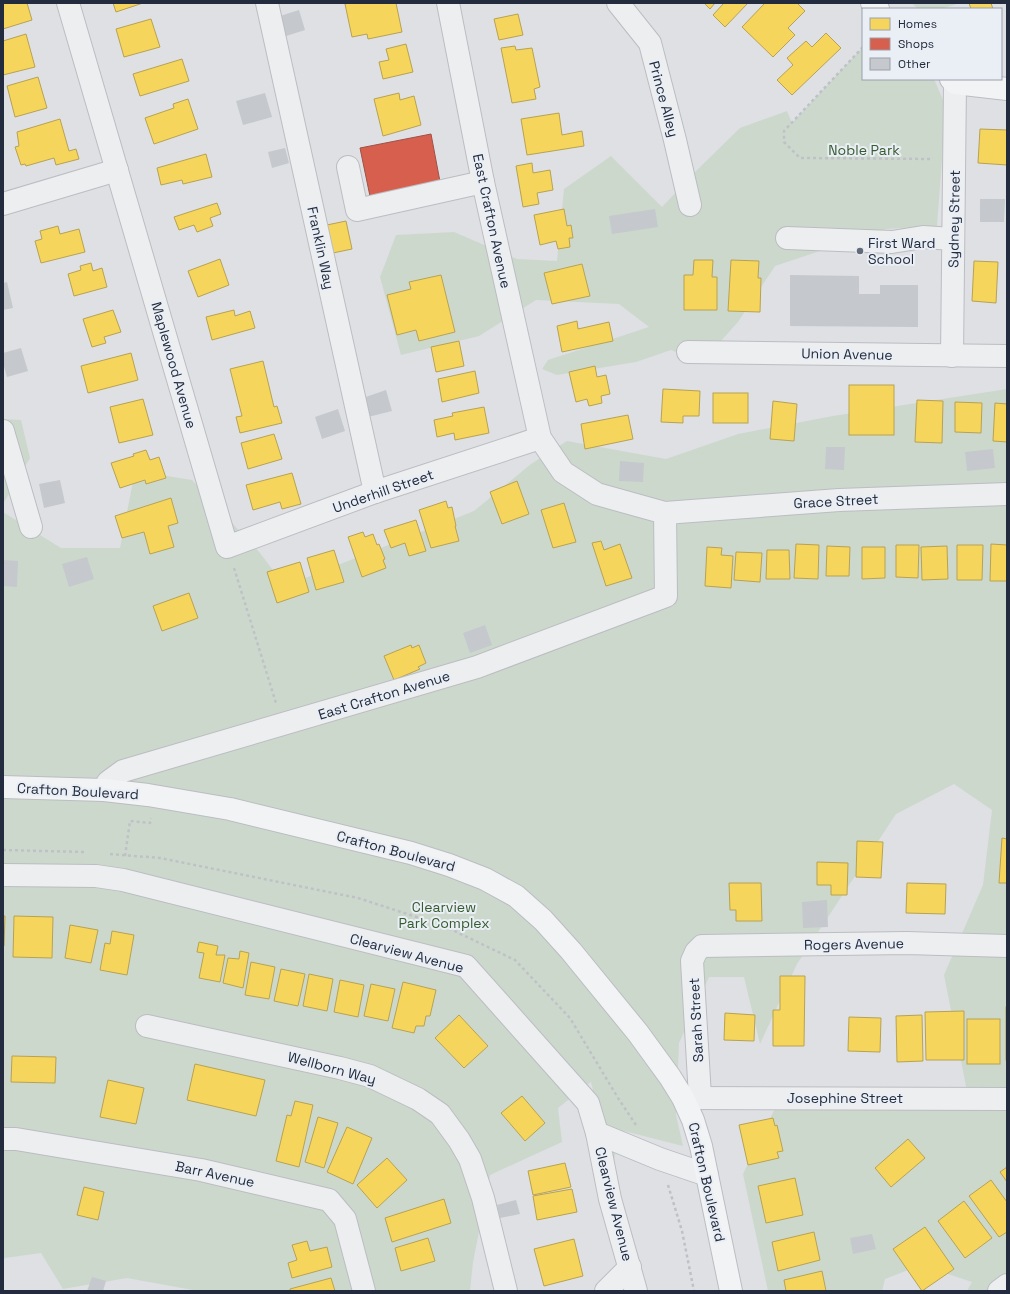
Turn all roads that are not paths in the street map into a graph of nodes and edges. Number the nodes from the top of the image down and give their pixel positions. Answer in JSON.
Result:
{"nodes":[{"id":1,"x":68,"y":3,"type":"edge"},
{"id":2,"x":267,"y":3,"type":"edge"},
{"id":3,"x":448,"y":3,"type":"edge"},
{"id":4,"x":618,"y":3,"type":"edge"},
{"id":5,"x":953,"y":81,"type":"edge"},
{"id":6,"x":1007,"y":89,"type":"edge"},
{"id":7,"x":348,"y":167,"type":"dead end"},
{"id":8,"x":117,"y":170,"type":"junction"},
{"id":9,"x":483,"y":182,"type":"junction"},
{"id":10,"x":3,"y":204,"type":"edge"},
{"id":11,"x":690,"y":205,"type":"dead end"},
{"id":12,"x":787,"y":238,"type":"dead end"},
{"id":13,"x":954,"y":239,"type":"junction"},
{"id":14,"x":688,"y":352,"type":"dead end"},
{"id":15,"x":952,"y":356,"type":"junction"},
{"id":16,"x":1007,"y":356,"type":"edge"},
{"id":17,"x":3,"y":430,"type":"edge"},
{"id":18,"x":540,"y":438,"type":"junction"},
{"id":19,"x":375,"y":492,"type":"junction"},
{"id":20,"x":1007,"y":494,"type":"edge"},
{"id":21,"x":665,"y":513,"type":"junction"},
{"id":22,"x":31,"y":528,"type":"dead end"},
{"id":23,"x":227,"y":547,"type":"joint"},
{"id":24,"x":3,"y":787,"type":"edge"},
{"id":25,"x":104,"y":790,"type":"junction"},
{"id":26,"x":3,"y":876,"type":"edge"},
{"id":27,"x":702,"y":946,"type":"joint"},
{"id":28,"x":1007,"y":946,"type":"edge"},
{"id":29,"x":147,"y":1026,"type":"dead end"},
{"id":30,"x":692,"y":1098,"type":"junction"},
{"id":31,"x":1007,"y":1099,"type":"edge"},
{"id":32,"x":598,"y":1134,"type":"junction"},
{"id":33,"x":3,"y":1139,"type":"edge"},
{"id":34,"x":708,"y":1175,"type":"junction"},
{"id":35,"x":630,"y":1267,"type":"junction"},
{"id":36,"x":1007,"y":1285,"type":"edge"},
{"id":37,"x":364,"y":1291,"type":"edge"},
{"id":38,"x":506,"y":1291,"type":"edge"},
{"id":39,"x":606,"y":1291,"type":"edge"},
{"id":40,"x":636,"y":1291,"type":"edge"},
{"id":41,"x":731,"y":1291,"type":"edge"},
{"id":42,"x":999,"y":1291,"type":"edge"}],
"edges":[{"from":1,"to":8,"type":"street","name":"Maplewood Avenue"},
{"from":2,"to":19,"type":"street","name":"Franklin Way"},
{"from":3,"to":9,"type":"street","name":"East Crafton Avenue"},
{"from":4,"to":11,"type":"street","name":"Prince Alley"},
{"from":5,"to":6,"type":"main road"},
{"from":5,"to":13,"type":"street","name":"Sydney Street"},
{"from":7,"to":9,"type":"street"},
{"from":8,"to":10,"type":"street"},
{"from":8,"to":23,"type":"street","name":"Maplewood Avenue"},
{"from":9,"to":18,"type":"street","name":"East Crafton Avenue"},
{"from":12,"to":13,"type":"street"},
{"from":13,"to":15,"type":"street","name":"Sydney Street"},
{"from":14,"to":15,"type":"street","name":"Union Avenue"},
{"from":15,"to":16,"type":"street","name":"Union Avenue"},
{"from":17,"to":22,"type":"street"},
{"from":18,"to":19,"type":"street","name":"Underhill Street"},
{"from":18,"to":21,"type":"street","name":"Grace Street"},
{"from":19,"to":23,"type":"street","name":"Underhill Street"},
{"from":20,"to":21,"type":"street","name":"Grace Street"},
{"from":21,"to":25,"type":"street","name":"East Crafton Avenue"},
{"from":24,"to":25,"type":"main road","name":"Crafton Boulevard"},
{"from":25,"to":30,"type":"main road","name":"Crafton Boulevard"},
{"from":26,"to":32,"type":"street","name":"Clearview Avenue"},
{"from":27,"to":28,"type":"street","name":"Rogers Avenue"},
{"from":27,"to":30,"type":"street","name":"Sarah Street"},
{"from":29,"to":38,"type":"street","name":"Wellborn Way"},
{"from":30,"to":31,"type":"street","name":"Josephine Street"},
{"from":30,"to":34,"type":"main road","name":"Crafton Boulevard"},
{"from":32,"to":34,"type":"street"},
{"from":32,"to":35,"type":"street","name":"Clearview Avenue"},
{"from":33,"to":37,"type":"street","name":"Barr Avenue"},
{"from":34,"to":41,"type":"main road","name":"Crafton Boulevard"},
{"from":35,"to":39,"type":"street"},
{"from":35,"to":40,"type":"street","name":"Clearview Avenue"},
{"from":36,"to":42,"type":"street"}]}
